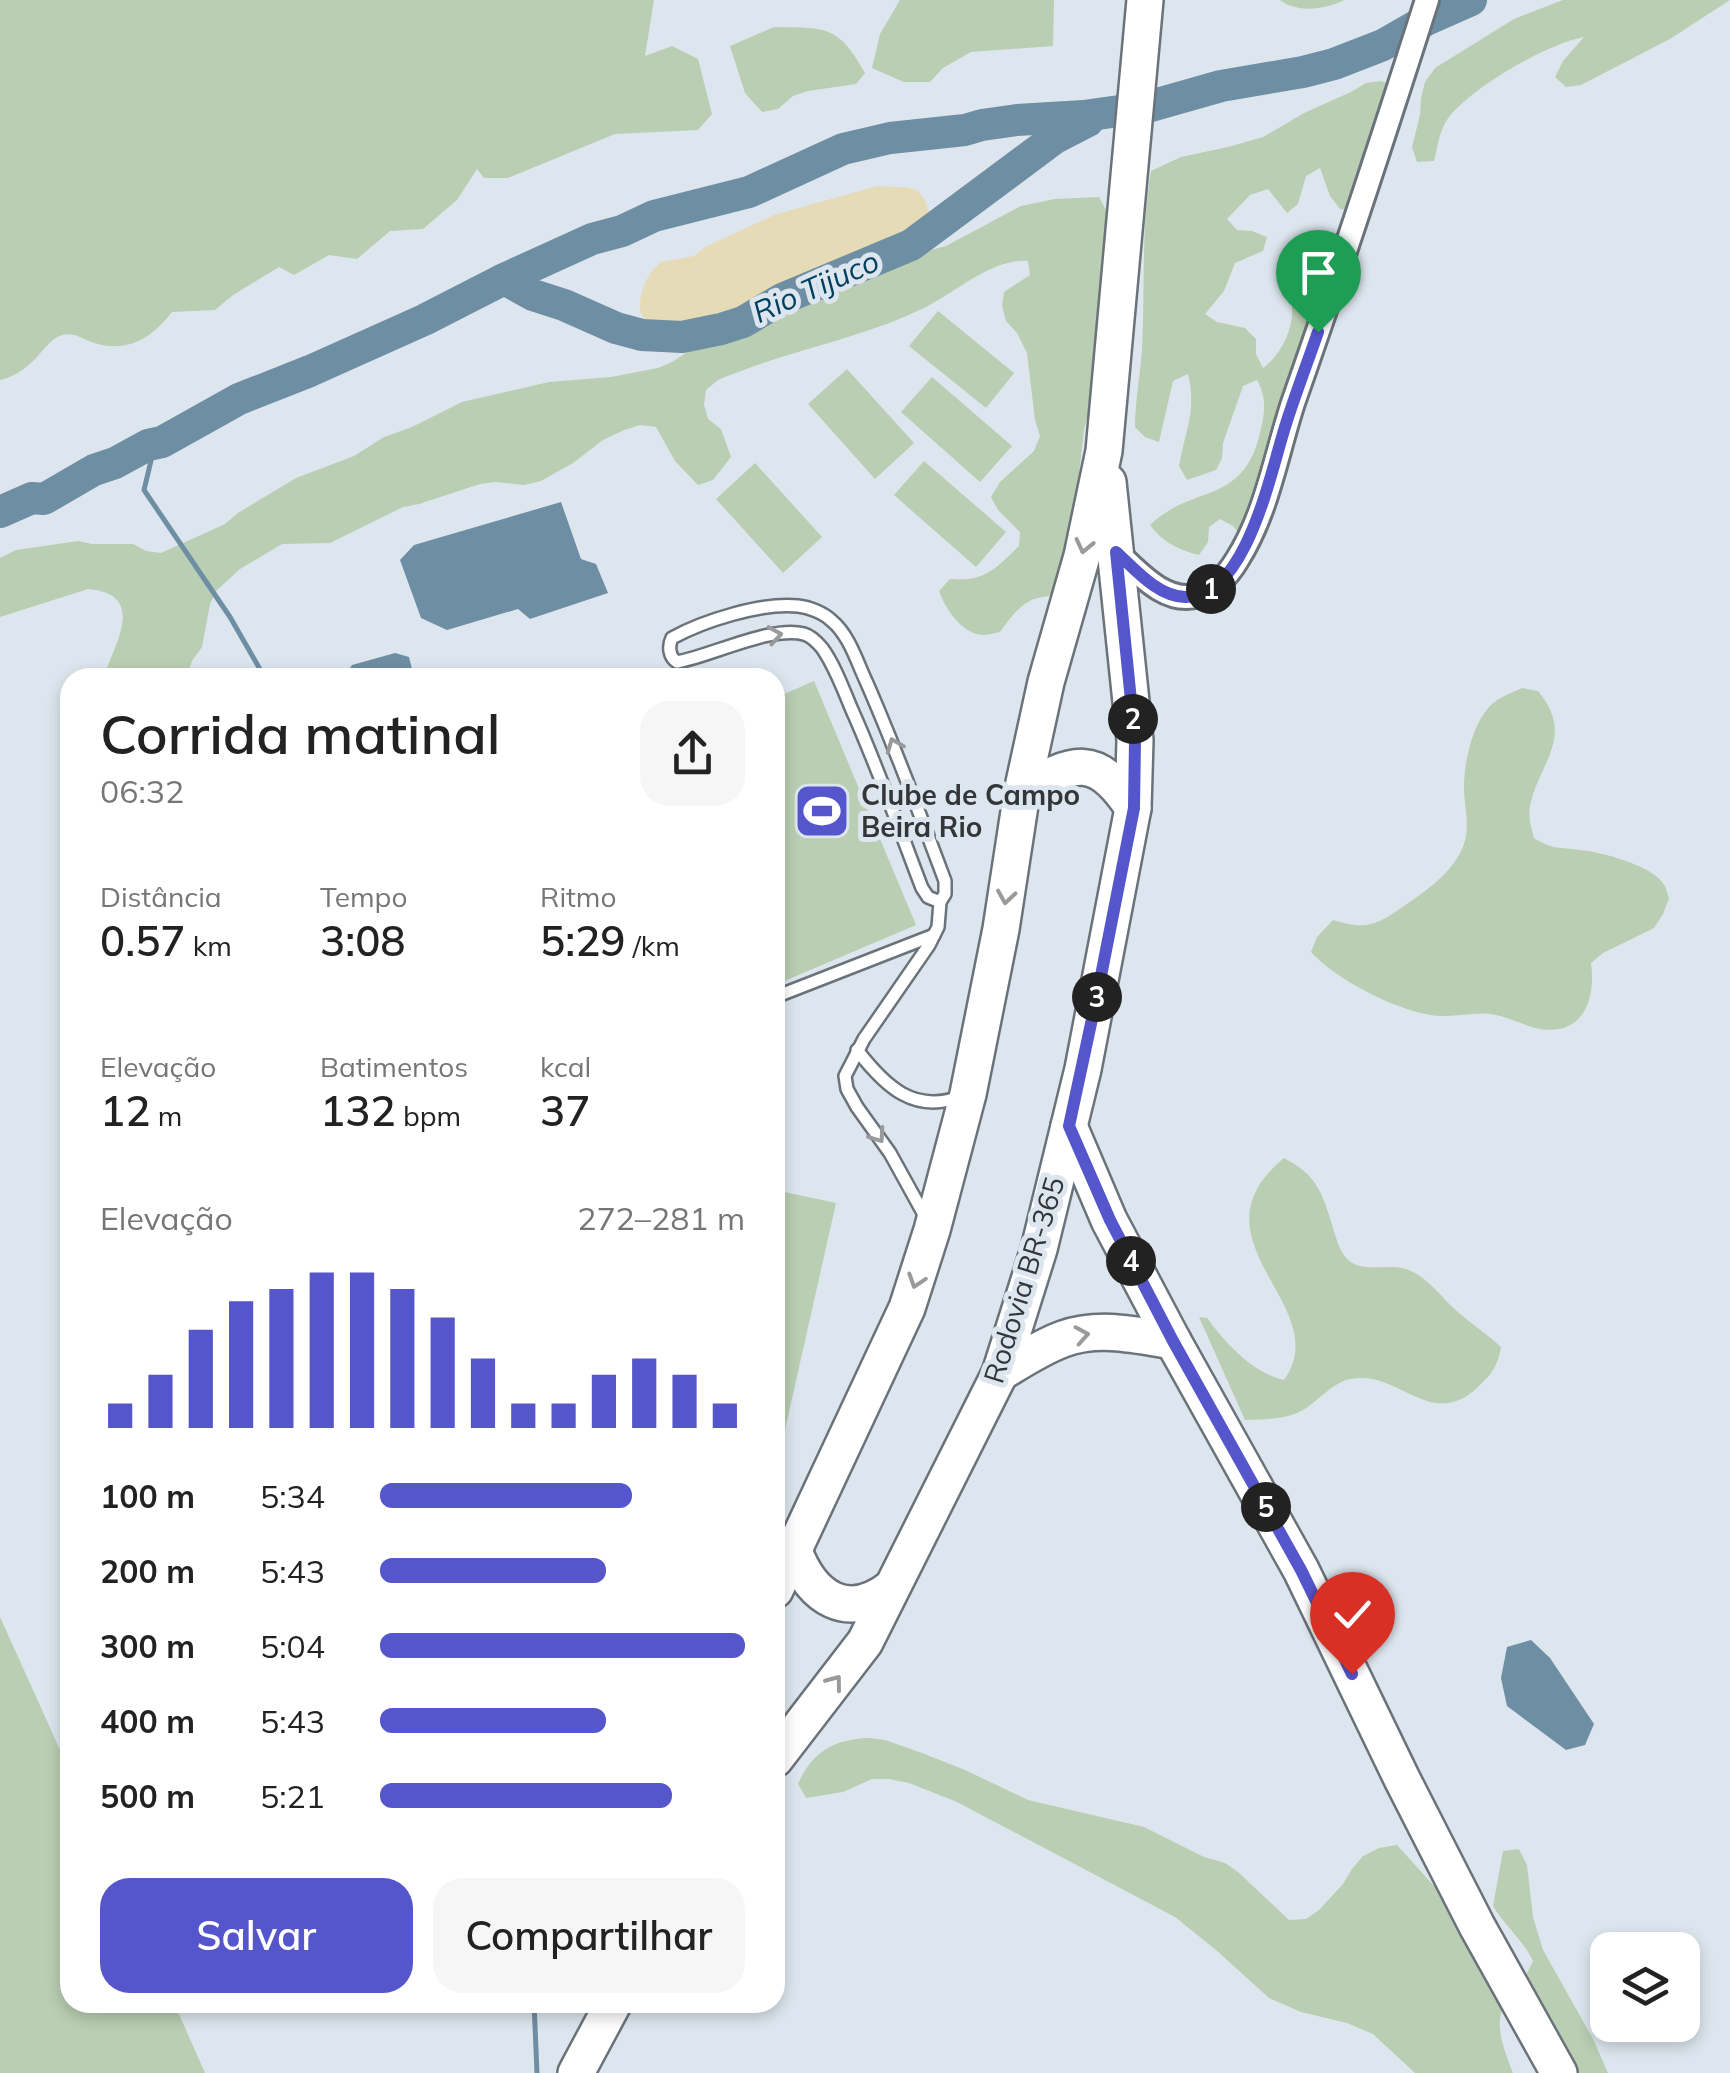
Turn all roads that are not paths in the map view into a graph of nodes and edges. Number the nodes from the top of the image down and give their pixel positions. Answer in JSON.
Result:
{"nodes":[{"id":1,"x":1145,"y":0,"type":"edge"},
{"id":2,"x":1427,"y":0,"type":"edge"},
{"id":3,"x":1104,"y":451,"type":"junction"},
{"id":4,"x":1116,"y":552,"type":"junction"},
{"id":5,"x":1022,"y":792,"type":"junction"},
{"id":6,"x":1134,"y":808,"type":"junction"},
{"id":7,"x":940,"y":902,"type":"junction"},
{"id":8,"x":934,"y":935,"type":"junction"},
{"id":9,"x":785,"y":994,"type":"edge"},
{"id":10,"x":858,"y":1050,"type":"junction"},
{"id":11,"x":968,"y":1094,"type":"junction"},
{"id":12,"x":1069,"y":1126,"type":"junction"},
{"id":13,"x":932,"y":1230,"type":"junction"},
{"id":14,"x":1173,"y":1341,"type":"junction"},
{"id":15,"x":1000,"y":1373,"type":"junction"},
{"id":16,"x":794,"y":1552,"type":"junction"},
{"id":17,"x":785,"y":1570,"type":"edge"},
{"id":18,"x":891,"y":1588,"type":"junction"},
{"id":19,"x":785,"y":1746,"type":"edge"},
{"id":20,"x":608,"y":2013,"type":"edge"},
{"id":21,"x":576,"y":2073,"type":"edge"},
{"id":22,"x":1559,"y":2073,"type":"edge"}],
"edges":[{"from":1,"to":3,"type":"main road","name":"Rodovia BR-365"},
{"from":2,"to":4,"type":"street"},
{"from":3,"to":4,"type":"main road","name":"Rodovia BR-365"},
{"from":3,"to":5,"type":"main road","name":"Rodovia BR-365","one_way":true},
{"from":4,"to":6,"type":"main road","name":"Rodovia BR-365"},
{"from":5,"to":6,"type":"main road"},
{"from":5,"to":11,"type":"main road","name":"Rodovia BR-365","one_way":true},
{"from":6,"to":12,"type":"main road","name":"Rodovia BR-365"},
{"from":7,"to":7,"type":"lane","one_way":true},
{"from":7,"to":8,"type":"lane"},
{"from":8,"to":9,"type":"lane"},
{"from":8,"to":10,"type":"lane"},
{"from":10,"to":11,"type":"lane"},
{"from":10,"to":13,"type":"lane","one_way":true},
{"from":11,"to":13,"type":"main road","name":"Rodovia BR-365"},
{"from":12,"to":14,"type":"main road"},
{"from":12,"to":15,"type":"main road","name":"Rodovia BR-365"},
{"from":13,"to":16,"type":"main road","name":"Rodovia BR-365","one_way":true},
{"from":15,"to":14,"type":"main road","one_way":true},
{"from":14,"to":22,"type":"main road"},
{"from":15,"to":18,"type":"main road","name":"Rodovia BR-365"},
{"from":16,"to":17,"type":"main road","name":"Rodovia BR-365"},
{"from":16,"to":18,"type":"main road"},
{"from":19,"to":18,"type":"main road","name":"Rodovia BR-365","one_way":true},
{"from":20,"to":21,"type":"main road"}]}
